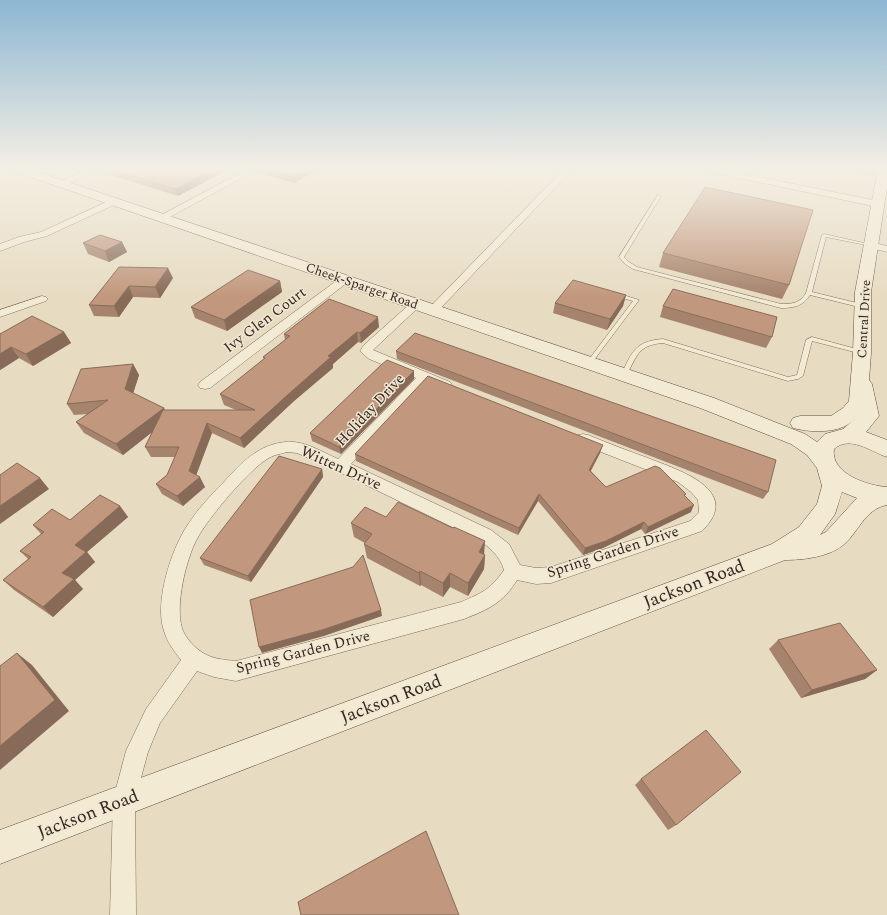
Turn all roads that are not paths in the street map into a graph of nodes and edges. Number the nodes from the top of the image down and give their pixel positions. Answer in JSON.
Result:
{"nodes":[{"id":1,"x":86,"y":212,"type":"edge"},
{"id":2,"x":142,"y":212,"type":"edge"},
{"id":3,"x":173,"y":212,"type":"edge"},
{"id":4,"x":528,"y":212,"type":"edge"},
{"id":5,"x":649,"y":212,"type":"edge"},
{"id":6,"x":877,"y":212,"type":"edge"},
{"id":7,"x":161,"y":218,"type":"junction"},
{"id":8,"x":871,"y":245,"type":"junction"},
{"id":9,"x":0,"y":248,"type":"edge"},
{"id":10,"x":887,"y":249,"type":"edge"},
{"id":11,"x":344,"y":280,"type":"junction"},
{"id":12,"x":609,"y":292,"type":"edge"},
{"id":13,"x":809,"y":293,"type":"junction"},
{"id":14,"x":42,"y":299,"type":"dead end"},
{"id":15,"x":416,"y":304,"type":"junction"},
{"id":16,"x":863,"y":306,"type":"junction"},
{"id":17,"x":433,"y":310,"type":"junction"},
{"id":18,"x":0,"y":314,"type":"edge"},
{"id":19,"x":862,"y":352,"type":"junction"},
{"id":20,"x":589,"y":363,"type":"junction"},
{"id":21,"x":624,"y":375,"type":"junction"},
{"id":22,"x":860,"y":376,"type":"junction"},
{"id":23,"x":425,"y":377,"type":"junction"},
{"id":24,"x":206,"y":385,"type":"dead end"},
{"id":25,"x":462,"y":391,"type":"edge"},
{"id":26,"x":707,"y":403,"type":"junction"},
{"id":27,"x":800,"y":423,"type":"junction"},
{"id":28,"x":573,"y":435,"type":"edge"},
{"id":29,"x":847,"y":436,"type":"junction"},
{"id":30,"x":887,"y":449,"type":"edge"},
{"id":31,"x":827,"y":465,"type":"junction"},
{"id":32,"x":340,"y":466,"type":"junction"},
{"id":33,"x":885,"y":496,"type":"edge"},
{"id":34,"x":781,"y":551,"type":"junction"},
{"id":35,"x":513,"y":571,"type":"junction"},
{"id":36,"x":193,"y":659,"type":"junction"},
{"id":37,"x":124,"y":800,"type":"junction"},
{"id":38,"x":0,"y":847,"type":"edge"},
{"id":39,"x":123,"y":915,"type":"edge"}],
"edges":[{"from":1,"to":9,"type":"street"},
{"from":2,"to":7,"type":"main road","name":"Cheek-Sparger Road"},
{"from":3,"to":7,"type":"street"},
{"from":4,"to":17,"type":"street"},
{"from":5,"to":13,"type":"lane"},
{"from":6,"to":8,"type":"main road","name":"Central Drive"},
{"from":7,"to":11,"type":"main road","name":"Cheek-Sparger Road"},
{"from":8,"to":10,"type":"street"},
{"from":8,"to":13,"type":"lane"},
{"from":8,"to":16,"type":"main road","name":"Central Drive"},
{"from":11,"to":15,"type":"main road","name":"Cheek-Sparger Road"},
{"from":11,"to":24,"type":"street","name":"Ivy Glen Court"},
{"from":12,"to":20,"type":"lane"},
{"from":13,"to":16,"type":"lane"},
{"from":14,"to":18,"type":"street"},
{"from":15,"to":17,"type":"main road","name":"Cheek-Sparger Road"},
{"from":15,"to":23,"type":"street"},
{"from":16,"to":19,"type":"main road","name":"Central Drive"},
{"from":17,"to":20,"type":"main road","name":"Cheek-Sparger Road"},
{"from":19,"to":21,"type":"lane"},
{"from":19,"to":22,"type":"main road","name":"Central Drive"},
{"from":20,"to":21,"type":"main road","name":"Cheek-Sparger Road"},
{"from":21,"to":26,"type":"main road","name":"Cheek-Sparger Road"},
{"from":22,"to":27,"type":"main road"},
{"from":22,"to":29,"type":"main road","name":"Central Drive"},
{"from":23,"to":25,"type":"street"},
{"from":23,"to":32,"type":"street","name":"Holiday Drive"},
{"from":26,"to":27,"type":"main road","name":"Cheek-Sparger Road"},
{"from":26,"to":31,"type":"main road","name":"Cheek-Sparger Road"},
{"from":27,"to":29,"type":"main road","name":"Cheek-Sparger Road"},
{"from":28,"to":35,"type":"street","name":"Spring Garden Drive"},
{"from":29,"to":30,"type":"main road","name":"Cheek-Sparger Road"},
{"from":29,"to":31,"type":"main road"},
{"from":31,"to":33,"type":"main road","name":"Cheek-Sparger Road"},
{"from":31,"to":34,"type":"main road","name":"Jackson Road"},
{"from":32,"to":35,"type":"street","name":"Witten Drive"},
{"from":32,"to":36,"type":"street","name":"Witten Drive"},
{"from":33,"to":34,"type":"main road","name":"Jackson Road"},
{"from":34,"to":37,"type":"main road","name":"Jackson Road"},
{"from":35,"to":36,"type":"street","name":"Spring Garden Drive"},
{"from":36,"to":37,"type":"street"},
{"from":37,"to":38,"type":"main road","name":"Jackson Road"},
{"from":37,"to":39,"type":"street"}]}
